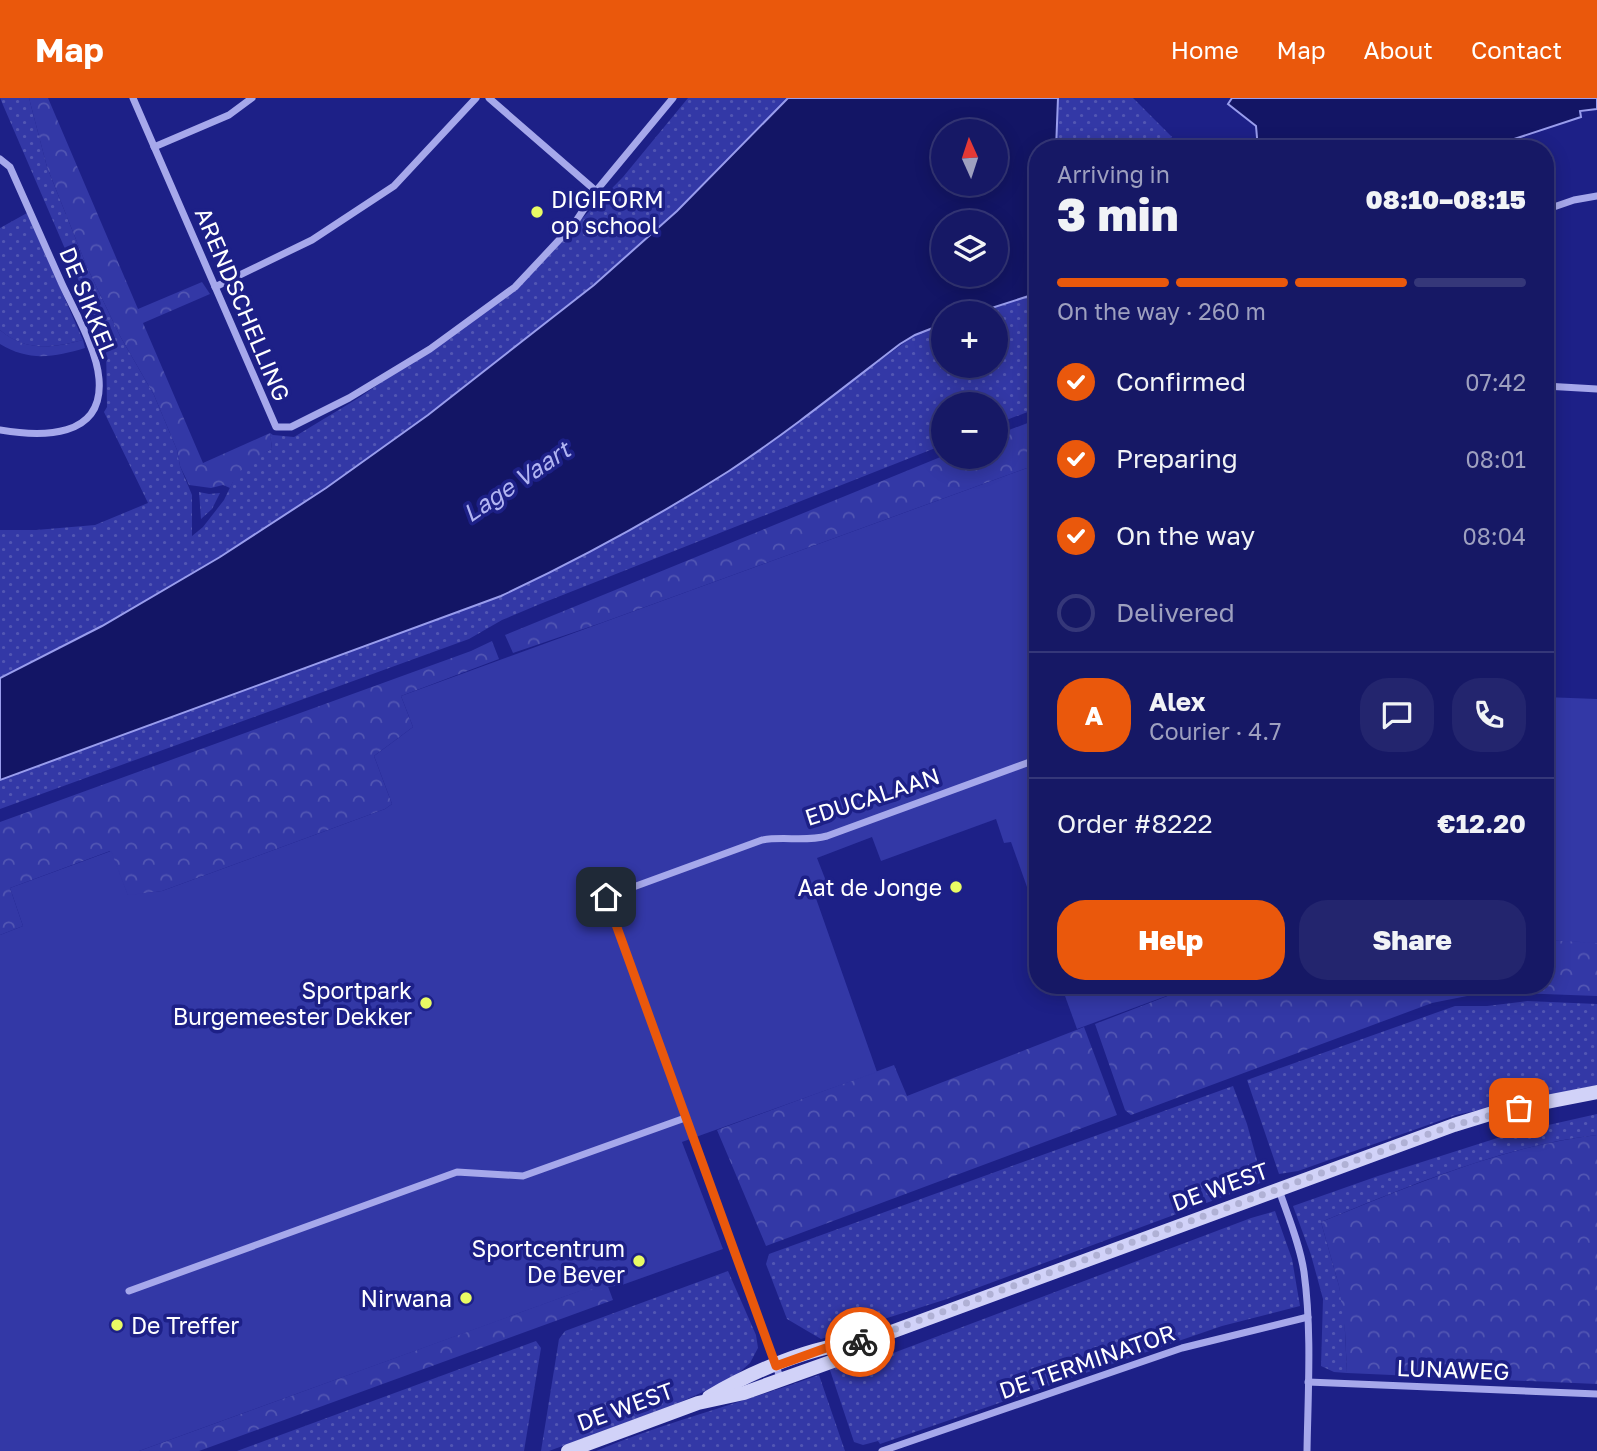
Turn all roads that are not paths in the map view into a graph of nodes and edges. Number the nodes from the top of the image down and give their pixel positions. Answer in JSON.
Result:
{"nodes":[{"id":1,"x":133,"y":98,"type":"edge"},
{"id":2,"x":252,"y":98,"type":"edge"},
{"id":3,"x":476,"y":98,"type":"edge"},
{"id":4,"x":489,"y":98,"type":"edge"},
{"id":5,"x":673,"y":98,"type":"edge"},
{"id":6,"x":154,"y":147,"type":"junction"},
{"id":7,"x":0,"y":159,"type":"edge"},
{"id":8,"x":596,"y":191,"type":"junction"},
{"id":9,"x":1597,"y":197,"type":"edge"},
{"id":10,"x":1554,"y":207,"type":"edge"},
{"id":11,"x":215,"y":287,"type":"junction"},
{"id":12,"x":1554,"y":387,"type":"edge"},
{"id":13,"x":1597,"y":389,"type":"edge"},
{"id":14,"x":0,"y":430,"type":"edge"},
{"id":15,"x":1029,"y":762,"type":"edge"},
{"id":16,"x":1597,"y":1092,"type":"edge"},
{"id":17,"x":685,"y":1118,"type":"junction"},
{"id":18,"x":1278,"y":1189,"type":"junction"},
{"id":19,"x":129,"y":1291,"type":"dead end"},
{"id":20,"x":1308,"y":1317,"type":"junction"},
{"id":21,"x":864,"y":1342,"type":"junction"},
{"id":22,"x":776,"y":1366,"type":"junction"},
{"id":23,"x":781,"y":1380,"type":"junction"},
{"id":24,"x":1308,"y":1382,"type":"junction"},
{"id":25,"x":1597,"y":1394,"type":"edge"},
{"id":26,"x":698,"y":1403,"type":"junction"},
{"id":27,"x":568,"y":1451,"type":"edge"},
{"id":28,"x":882,"y":1451,"type":"edge"},
{"id":29,"x":1307,"y":1451,"type":"edge"}],
"edges":[{"from":1,"to":6,"type":"street","name":"ARENDSCHELLING"},
{"from":2,"to":6,"type":"street"},
{"from":3,"to":11,"type":"street"},
{"from":4,"to":8,"type":"street"},
{"from":5,"to":8,"type":"street","name":"ARENDSCHELLING"},
{"from":6,"to":11,"type":"street","name":"ARENDSCHELLING"},
{"from":7,"to":14,"type":"street","name":"DE SIKKEL"},
{"from":8,"to":11,"type":"street","name":"ARENDSCHELLING"},
{"from":9,"to":10,"type":"street"},
{"from":12,"to":13,"type":"street"},
{"from":15,"to":17,"type":"street","name":"EDUCALAAN"},
{"from":16,"to":18,"type":"main road","name":"DE WEST"},
{"from":17,"to":19,"type":"street"},
{"from":17,"to":22,"type":"street","name":"EDUCALAAN"},
{"from":18,"to":20,"type":"street"},
{"from":18,"to":21,"type":"main road","name":"DE WEST"},
{"from":20,"to":24,"type":"street"},
{"from":20,"to":28,"type":"street","name":"DE TERMINATOR"},
{"from":21,"to":22,"type":"main road","name":"DE WEST"},
{"from":21,"to":23,"type":"main road","name":"DE WEST"},
{"from":22,"to":23,"type":"street","name":"EDUCALAAN"},
{"from":22,"to":26,"type":"main road","name":"DE WEST"},
{"from":23,"to":26,"type":"main road","name":"DE WEST"},
{"from":24,"to":25,"type":"street","name":"LUNAWEG"},
{"from":24,"to":29,"type":"street"},
{"from":26,"to":27,"type":"main road","name":"DE WEST"}]}
